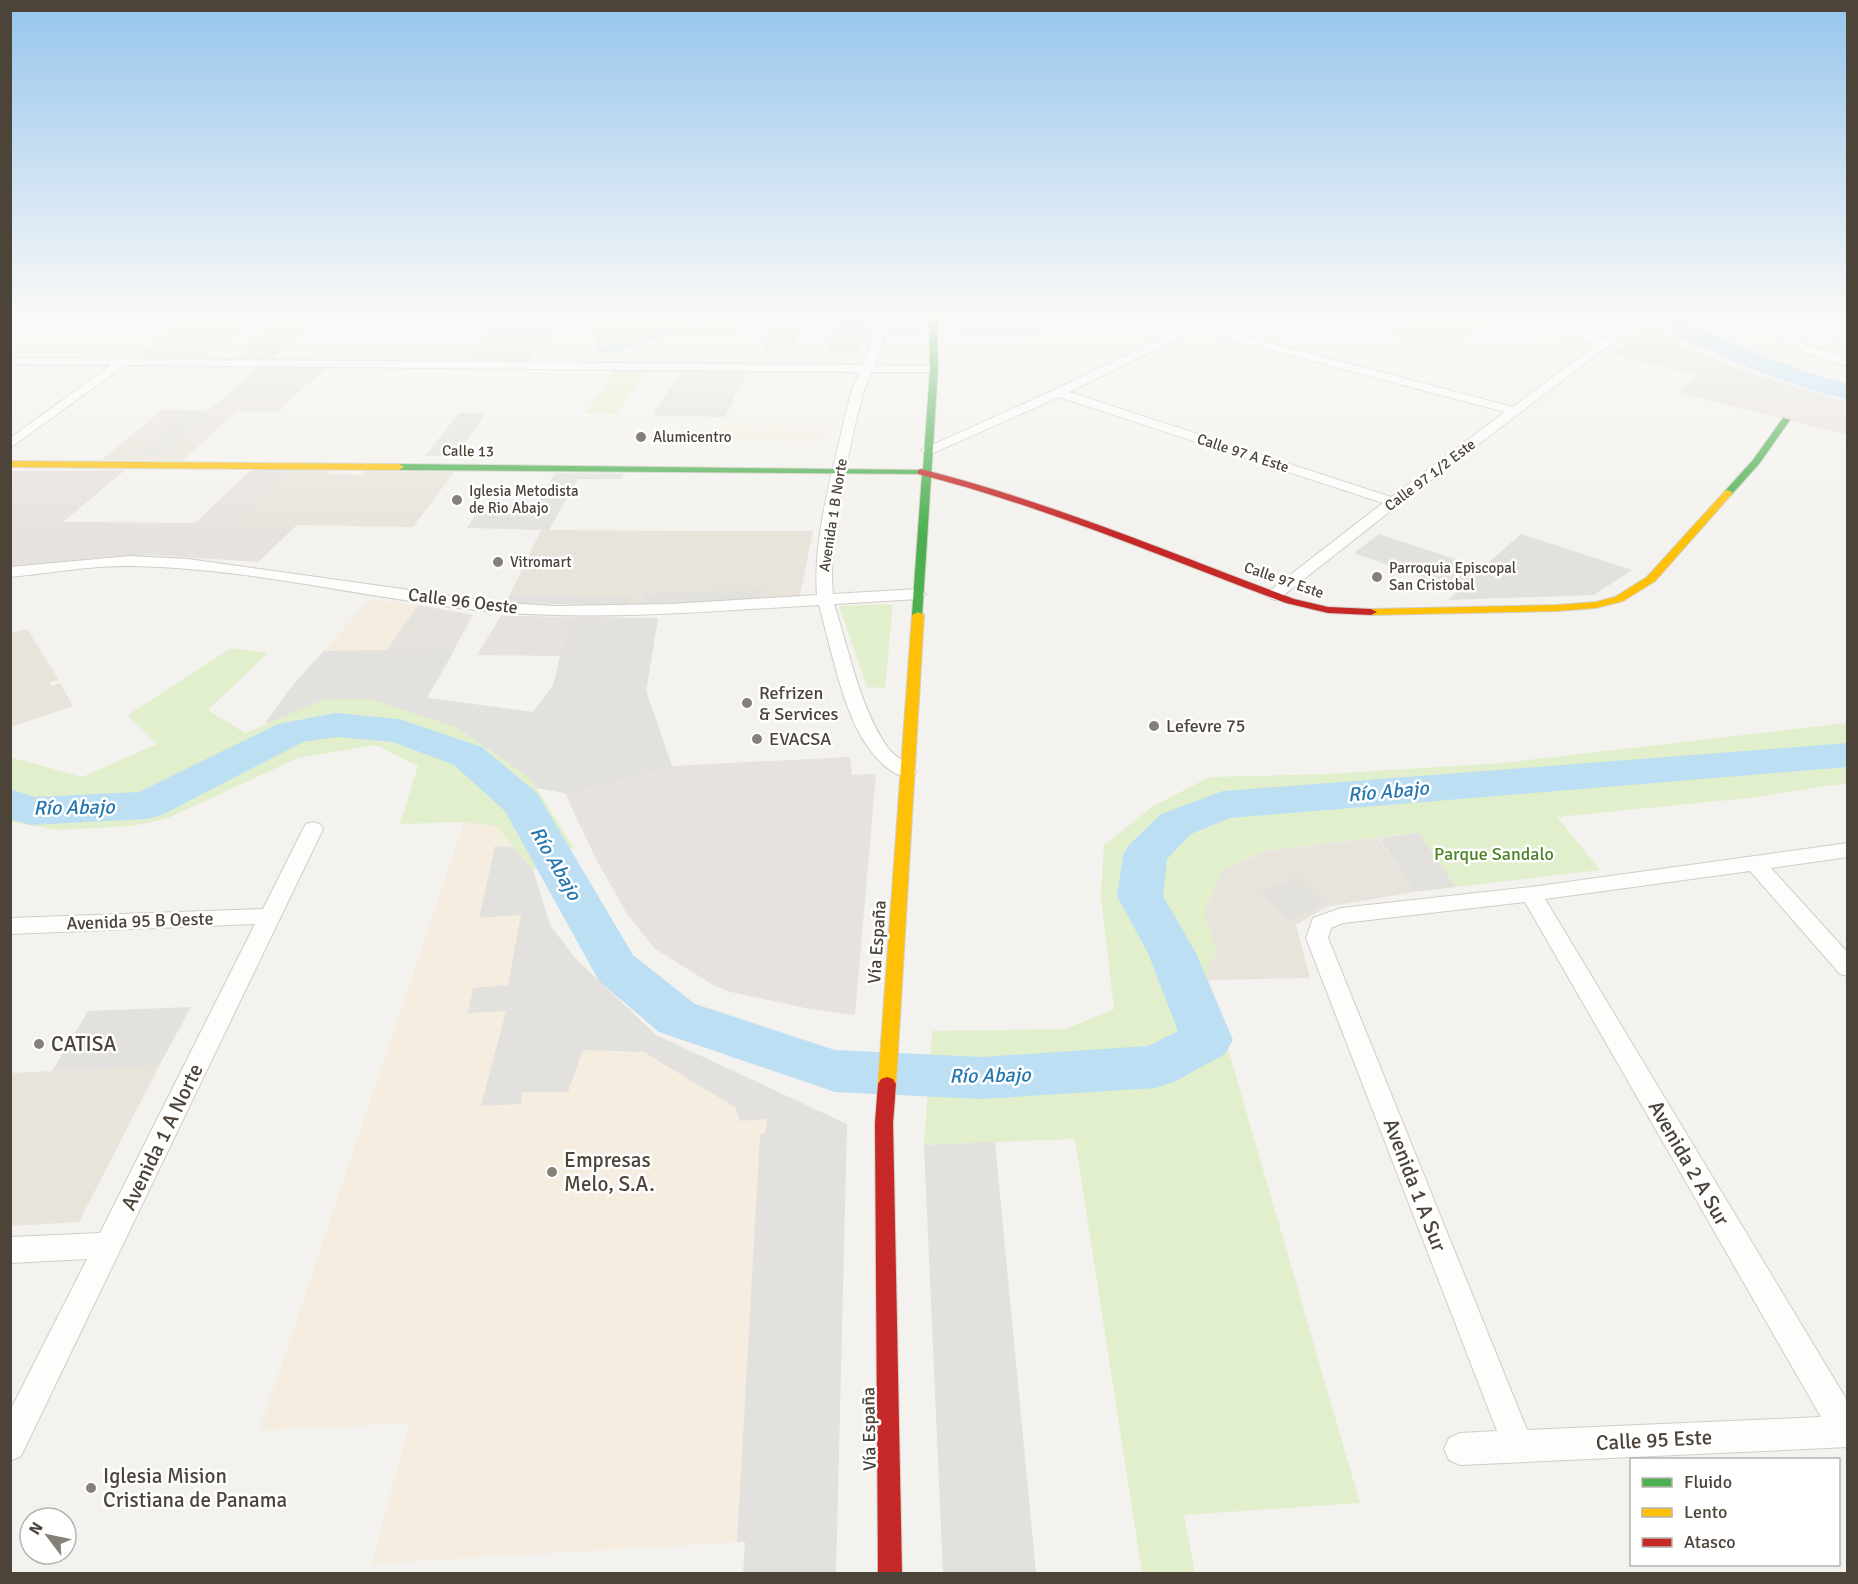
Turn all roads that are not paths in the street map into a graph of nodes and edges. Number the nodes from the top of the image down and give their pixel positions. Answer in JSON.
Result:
{"nodes":[{"id":1,"x":87,"y":388,"type":"edge"},
{"id":2,"x":858,"y":388,"type":"edge"},
{"id":3,"x":933,"y":388,"type":"edge"},
{"id":4,"x":1068,"y":388,"type":"edge"},
{"id":5,"x":1427,"y":388,"type":"edge"},
{"id":6,"x":1546,"y":388,"type":"edge"},
{"id":7,"x":1058,"y":393,"type":"junction"},
{"id":8,"x":1515,"y":411,"type":"junction"},
{"id":9,"x":1786,"y":420,"type":"dead end"},
{"id":10,"x":10,"y":444,"type":"edge"},
{"id":11,"x":928,"y":450,"type":"junction"},
{"id":12,"x":10,"y":464,"type":"edge"},
{"id":13,"x":838,"y":472,"type":"junction"},
{"id":14,"x":926,"y":472,"type":"junction"},
{"id":15,"x":1394,"y":502,"type":"junction"},
{"id":16,"x":10,"y":572,"type":"edge"},
{"id":17,"x":918,"y":594,"type":"junction"},
{"id":18,"x":1274,"y":595,"type":"junction"},
{"id":19,"x":825,"y":599,"type":"junction"},
{"id":20,"x":906,"y":771,"type":"junction"},
{"id":21,"x":313,"y":829,"type":"dead end"},
{"id":22,"x":1848,"y":850,"type":"edge"},
{"id":23,"x":1756,"y":864,"type":"junction"},
{"id":24,"x":1531,"y":894,"type":"junction"},
{"id":25,"x":270,"y":916,"type":"junction"},
{"id":26,"x":10,"y":926,"type":"edge"},
{"id":27,"x":1848,"y":968,"type":"edge"},
{"id":28,"x":109,"y":1245,"type":"junction"},
{"id":29,"x":10,"y":1250,"type":"edge"},
{"id":30,"x":1847,"y":1431,"type":"edge"},
{"id":31,"x":10,"y":1445,"type":"edge"},
{"id":32,"x":1518,"y":1446,"type":"junction"},
{"id":33,"x":1460,"y":1449,"type":"dead end"},
{"id":34,"x":890,"y":1574,"type":"edge"}],
"edges":[{"from":1,"to":10,"type":"street"},
{"from":2,"to":13,"type":"street","name":"Avenida 1 B Norte"},
{"from":3,"to":11,"type":"street","name":"Vía España"},
{"from":4,"to":7,"type":"street"},
{"from":5,"to":8,"type":"street"},
{"from":6,"to":8,"type":"street","name":"Calle 97 1/2 Este"},
{"from":7,"to":11,"type":"street"},
{"from":7,"to":15,"type":"street","name":"Calle 97 A Este"},
{"from":8,"to":15,"type":"street","name":"Calle 97 1/2 Este"},
{"from":9,"to":18,"type":"street","name":"Calle 97 Este"},
{"from":11,"to":14,"type":"street","name":"Vía España"},
{"from":12,"to":13,"type":"street","name":"Calle 13"},
{"from":13,"to":14,"type":"street","name":"Calle 13"},
{"from":13,"to":19,"type":"street","name":"Avenida 1 B Norte"},
{"from":14,"to":17,"type":"street","name":"Vía España"},
{"from":14,"to":18,"type":"street","name":"Calle 97 Este"},
{"from":15,"to":18,"type":"street","name":"Calle 97 1/2 Este"},
{"from":16,"to":19,"type":"street","name":"Calle 96 Oeste"},
{"from":17,"to":19,"type":"street","name":"Calle 96 Oeste"},
{"from":17,"to":20,"type":"street","name":"Vía España"},
{"from":19,"to":20,"type":"street","name":"Avenida 1 B Norte"},
{"from":20,"to":34,"type":"street","name":"Vía España"},
{"from":21,"to":25,"type":"street","name":"Avenida 1 A Norte"},
{"from":22,"to":23,"type":"street"},
{"from":23,"to":24,"type":"street"},
{"from":23,"to":27,"type":"street"},
{"from":24,"to":30,"type":"street","name":"Avenida 2 A Sur"},
{"from":24,"to":32,"type":"street","name":"Avenida 1 A Sur"},
{"from":25,"to":26,"type":"street","name":"Avenida 95 B Oeste"},
{"from":25,"to":28,"type":"street","name":"Avenida 1 A Norte"},
{"from":28,"to":29,"type":"street"},
{"from":28,"to":31,"type":"street","name":"Avenida 1 A Norte"},
{"from":30,"to":32,"type":"street","name":"Calle 95 Este"},
{"from":32,"to":33,"type":"street","name":"Calle 95 Este"}]}
